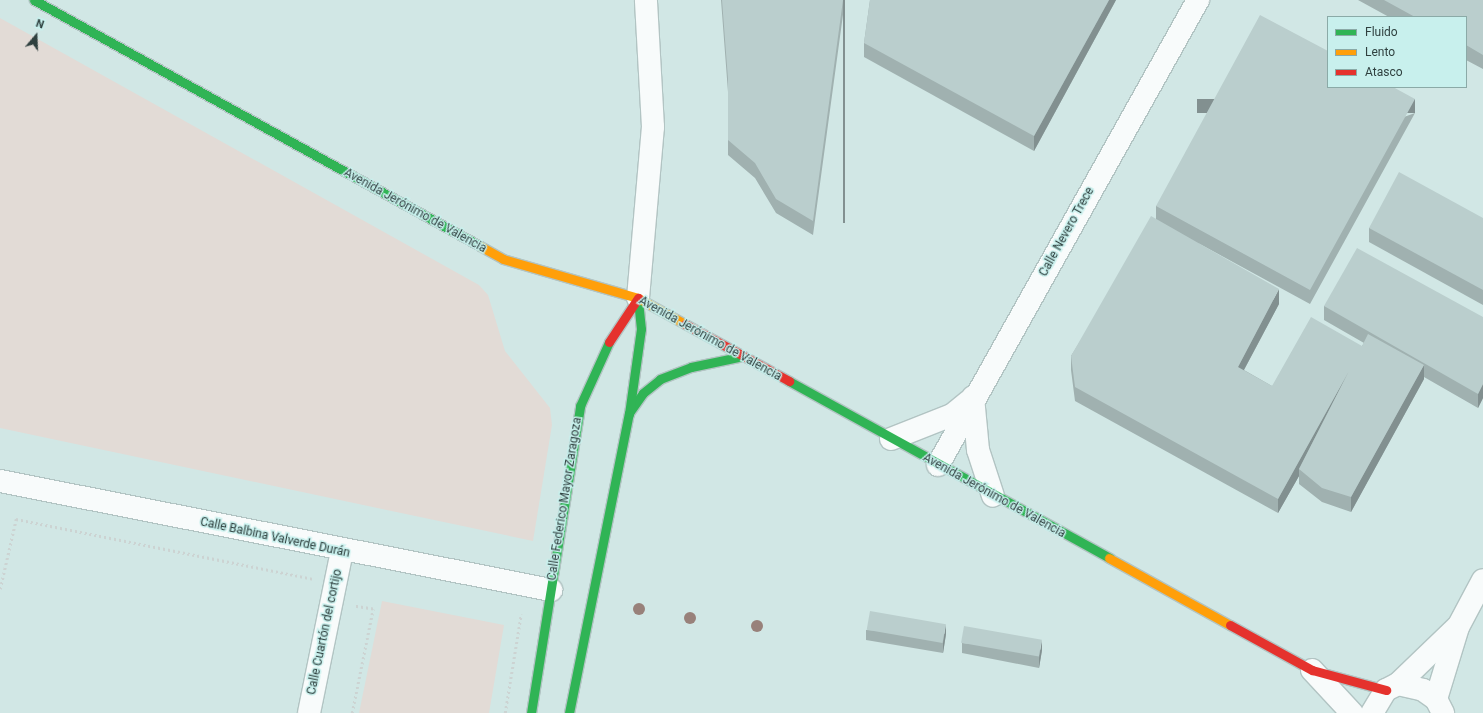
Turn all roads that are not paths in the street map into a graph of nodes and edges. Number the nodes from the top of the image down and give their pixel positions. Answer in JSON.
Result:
{"nodes":[{"id":1,"x":34,"y":0,"type":"edge"},
{"id":2,"x":646,"y":0,"type":"edge"},
{"id":3,"x":1198,"y":0,"type":"edge"},
{"id":4,"x":638,"y":298,"type":"junction"},
{"id":5,"x":742,"y":356,"type":"junction"},
{"id":6,"x":973,"y":397,"type":"junction"},
{"id":7,"x":628,"y":414,"type":"junction"},
{"id":8,"x":891,"y":439,"type":"junction"},
{"id":9,"x":938,"y":465,"type":"junction"},
{"id":10,"x":0,"y":481,"type":"edge"},
{"id":11,"x":993,"y":496,"type":"junction"},
{"id":12,"x":342,"y":551,"type":"junction"},
{"id":13,"x":1483,"y":580,"type":"edge"},
{"id":14,"x":550,"y":590,"type":"junction"},
{"id":15,"x":1458,"y":627,"type":"junction"},
{"id":16,"x":1312,"y":670,"type":"junction"},
{"id":17,"x":1392,"y":687,"type":"junction"},
{"id":18,"x":1439,"y":706,"type":"edge"},
{"id":19,"x":309,"y":713,"type":"edge"},
{"id":20,"x":531,"y":713,"type":"edge"},
{"id":21,"x":569,"y":713,"type":"edge"},
{"id":22,"x":1352,"y":713,"type":"edge"},
{"id":23,"x":1372,"y":713,"type":"edge"}],
"edges":[{"from":1,"to":4,"type":"street","name":"Avenida Jerónimo de Valencia"},
{"from":2,"to":4,"type":"street","name":"Calle Federico Mayor Zaragoza"},
{"from":3,"to":6,"type":"street","name":"Calle Nevero Trece"},
{"from":4,"to":5,"type":"street","name":"Avenida Jerónimo de Valencia"},
{"from":4,"to":7,"type":"street","name":"Calle Federico Mayor Zaragoza"},
{"from":4,"to":14,"type":"street","name":"Calle Federico Mayor Zaragoza"},
{"from":5,"to":7,"type":"street"},
{"from":5,"to":8,"type":"street","name":"Avenida Jerónimo de Valencia"},
{"from":6,"to":8,"type":"street"},
{"from":6,"to":9,"type":"street","name":"Calle Nevero Trece"},
{"from":6,"to":11,"type":"street"},
{"from":7,"to":21,"type":"street","name":"Calle Federico Mayor Zaragoza"},
{"from":8,"to":9,"type":"street","name":"Avenida Jerónimo de Valencia"},
{"from":9,"to":11,"type":"street","name":"Avenida Jerónimo de Valencia"},
{"from":10,"to":12,"type":"street","name":"Calle Balbina Valverde Durán"},
{"from":11,"to":16,"type":"street","name":"Avenida Jerónimo de Valencia"},
{"from":12,"to":14,"type":"street","name":"Calle Balbina Valverde Durán"},
{"from":12,"to":19,"type":"street","name":"Calle Cuartón del cortijo"},
{"from":13,"to":15,"type":"street"},
{"from":14,"to":20,"type":"street","name":"Calle Federico Mayor Zaragoza"},
{"from":15,"to":17,"type":"street"},
{"from":15,"to":18,"type":"street"},
{"from":16,"to":17,"type":"street","name":"Avenida Jerónimo de Valencia"},
{"from":16,"to":22,"type":"street","name":"Avenida Jerónimo de Valencia"},
{"from":17,"to":18,"type":"street"},
{"from":17,"to":23,"type":"street"}]}
